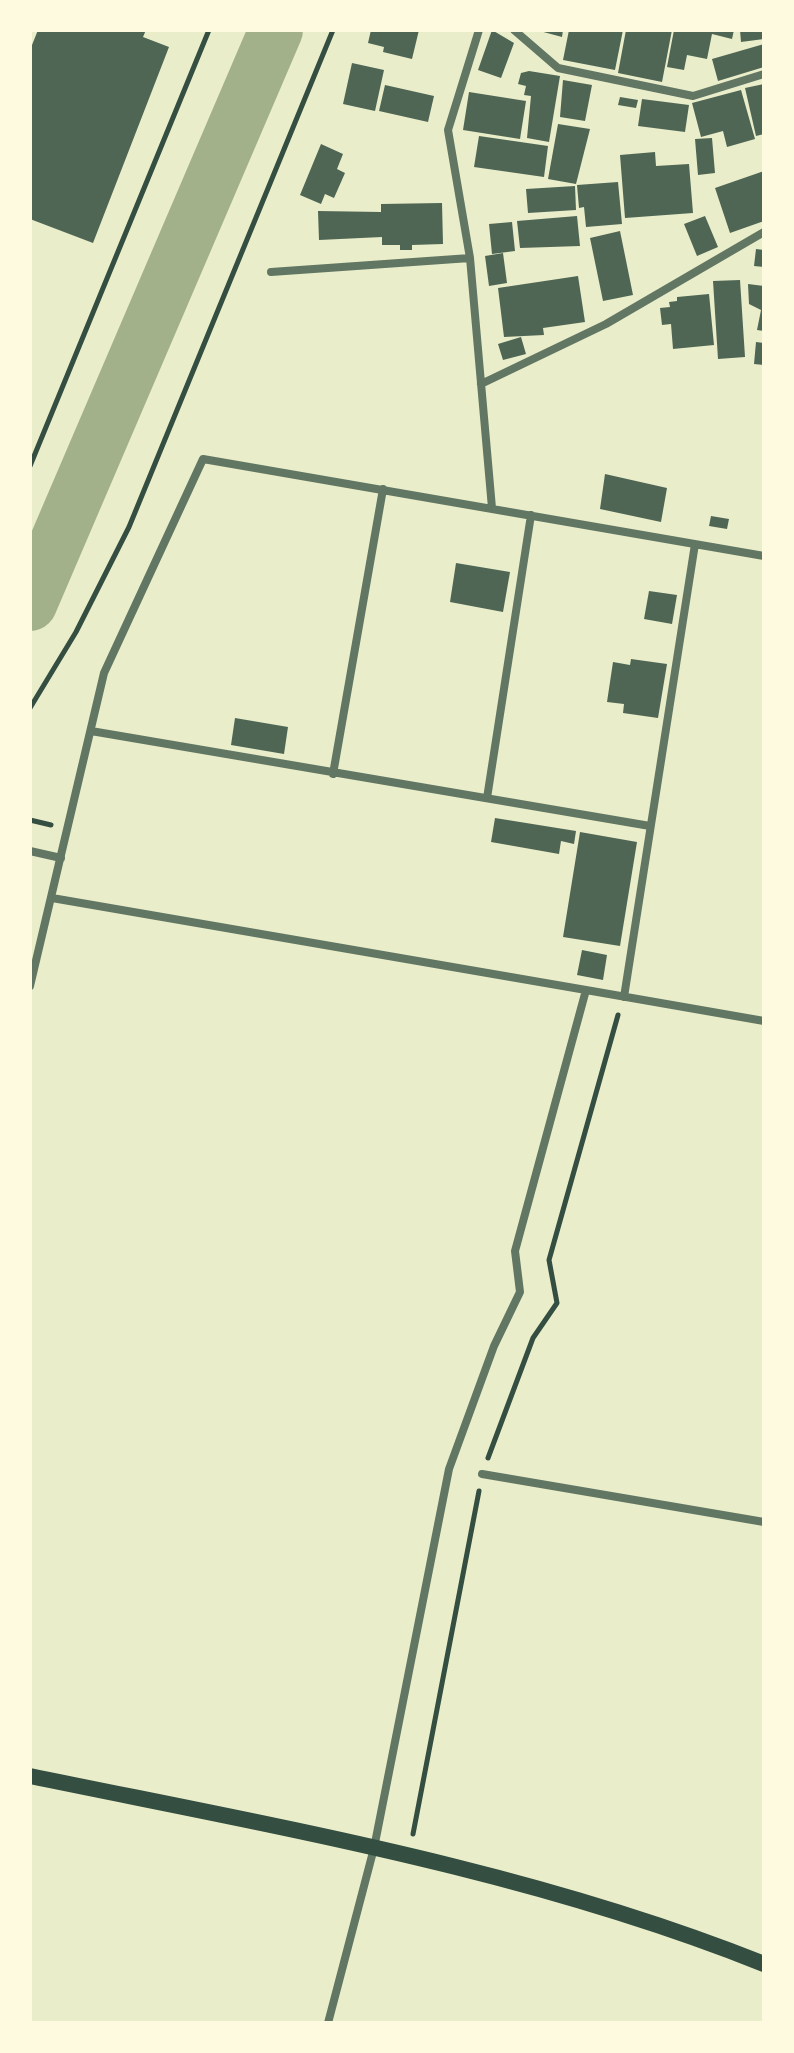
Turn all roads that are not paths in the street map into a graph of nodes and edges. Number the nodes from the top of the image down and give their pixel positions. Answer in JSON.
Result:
{"nodes":[{"id":1,"x":479,"y":30,"type":"edge"},
{"id":2,"x":514,"y":30,"type":"edge"},
{"id":3,"x":764,"y":74,"type":"edge"},
{"id":4,"x":764,"y":232,"type":"edge"},
{"id":5,"x":470,"y":258,"type":"junction"},
{"id":6,"x":271,"y":272,"type":"dead end"},
{"id":7,"x":481,"y":384,"type":"junction"},
{"id":8,"x":383,"y":489,"type":"junction"},
{"id":9,"x":492,"y":508,"type":"junction"},
{"id":10,"x":531,"y":515,"type":"junction"},
{"id":11,"x":695,"y":544,"type":"junction"},
{"id":12,"x":764,"y":556,"type":"edge"},
{"id":13,"x":91,"y":731,"type":"junction"},
{"id":14,"x":333,"y":774,"type":"junction"},
{"id":15,"x":487,"y":798,"type":"junction"},
{"id":16,"x":650,"y":826,"type":"junction"},
{"id":17,"x":30,"y":851,"type":"edge"},
{"id":18,"x":61,"y":858,"type":"junction"},
{"id":19,"x":52,"y":898,"type":"junction"},
{"id":20,"x":30,"y":986,"type":"edge"},
{"id":21,"x":586,"y":990,"type":"junction"},
{"id":22,"x":624,"y":997,"type":"junction"},
{"id":23,"x":764,"y":1021,"type":"edge"},
{"id":24,"x":482,"y":1474,"type":"road end"},
{"id":25,"x":764,"y":1522,"type":"edge"},
{"id":26,"x":30,"y":1776,"type":"edge"},
{"id":27,"x":374,"y":1848,"type":"junction"},
{"id":28,"x":764,"y":1964,"type":"edge"},
{"id":29,"x":328,"y":2023,"type":"edge"}],
"edges":[{"from":1,"to":5,"type":"street"},
{"from":2,"to":3,"type":"street"},
{"from":4,"to":7,"type":"street"},
{"from":5,"to":6,"type":"street"},
{"from":5,"to":7,"type":"street"},
{"from":7,"to":9,"type":"street"},
{"from":8,"to":9,"type":"street"},
{"from":8,"to":13,"type":"street"},
{"from":8,"to":14,"type":"street"},
{"from":9,"to":10,"type":"street"},
{"from":10,"to":11,"type":"street"},
{"from":10,"to":15,"type":"street"},
{"from":11,"to":12,"type":"street"},
{"from":11,"to":16,"type":"street"},
{"from":13,"to":14,"type":"street"},
{"from":13,"to":18,"type":"street"},
{"from":14,"to":15,"type":"street"},
{"from":15,"to":16,"type":"street"},
{"from":16,"to":22,"type":"street"},
{"from":17,"to":18,"type":"street"},
{"from":18,"to":19,"type":"street"},
{"from":19,"to":20,"type":"street"},
{"from":19,"to":21,"type":"street"},
{"from":21,"to":22,"type":"street"},
{"from":21,"to":27,"type":"street"},
{"from":22,"to":23,"type":"street"},
{"from":24,"to":25,"type":"street"},
{"from":26,"to":27,"type":"main road"},
{"from":27,"to":28,"type":"main road"},
{"from":27,"to":29,"type":"street"}]}
